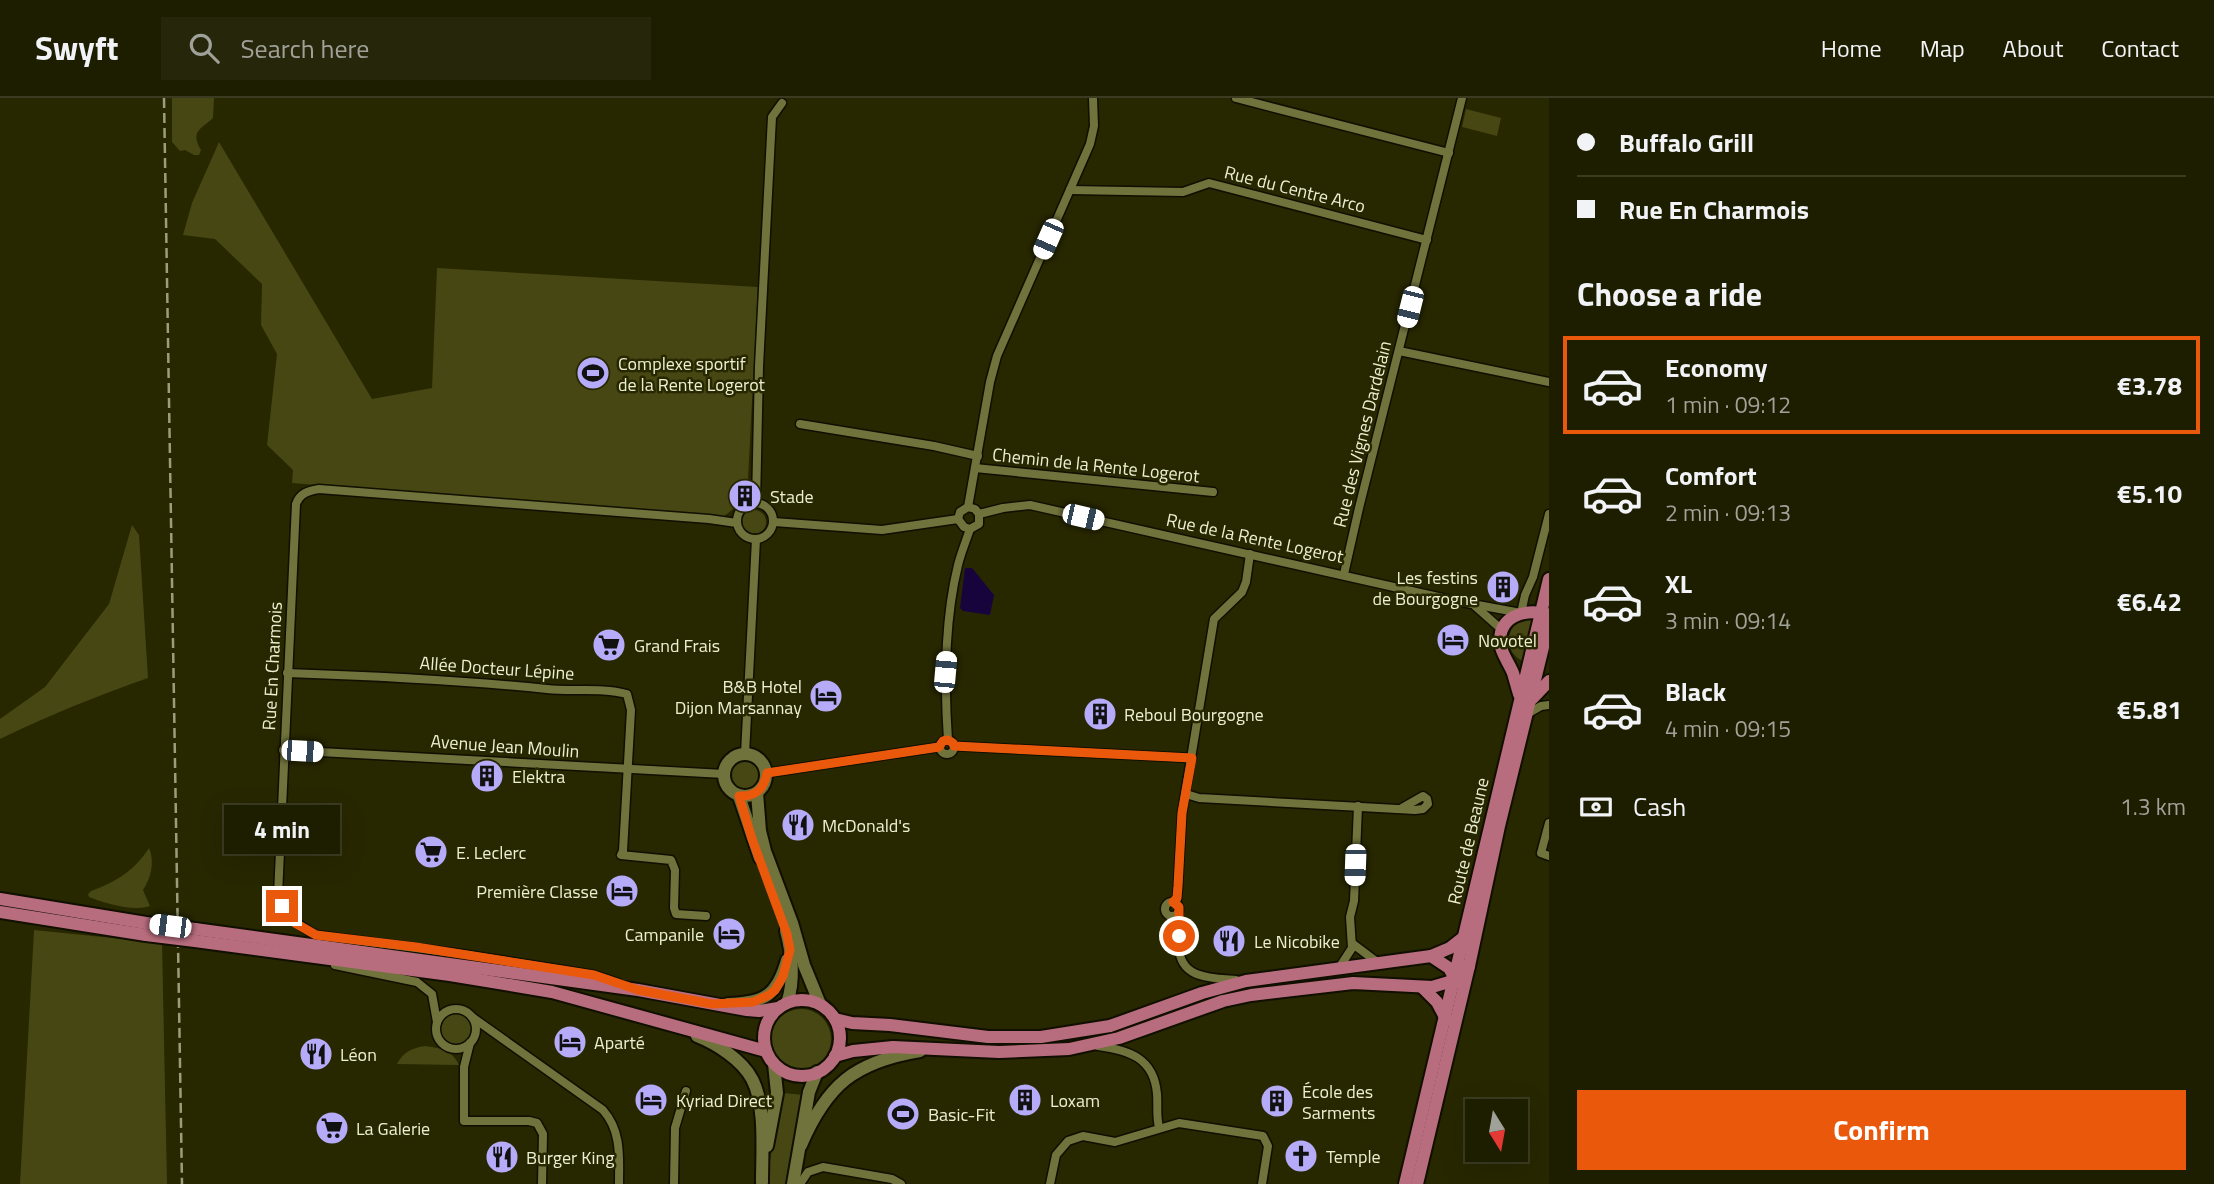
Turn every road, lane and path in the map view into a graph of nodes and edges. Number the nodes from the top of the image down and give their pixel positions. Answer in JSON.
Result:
{"nodes":[{"id":1,"x":1093,"y":98,"type":"edge"},
{"id":2,"x":1236,"y":98,"type":"edge"},
{"id":3,"x":1462,"y":98,"type":"edge"},
{"id":4,"x":782,"y":103,"type":"dead end"},
{"id":5,"x":1449,"y":153,"type":"junction"},
{"id":6,"x":1070,"y":190,"type":"junction"},
{"id":7,"x":1427,"y":240,"type":"junction"},
{"id":8,"x":1399,"y":351,"type":"junction"},
{"id":9,"x":1549,"y":383,"type":"edge"},
{"id":10,"x":800,"y":424,"type":"dead end"},
{"id":11,"x":978,"y":456,"type":"junction"},
{"id":12,"x":975,"y":468,"type":"junction"},
{"id":13,"x":1213,"y":492,"type":"dead end"},
{"id":14,"x":756,"y":503,"type":"junction"},
{"id":15,"x":968,"y":507,"type":"junction"},
{"id":16,"x":979,"y":514,"type":"junction"},
{"id":17,"x":1549,"y":514,"type":"edge"},
{"id":18,"x":958,"y":519,"type":"junction"},
{"id":19,"x":774,"y":522,"type":"junction"},
{"id":20,"x":737,"y":523,"type":"junction"},
{"id":21,"x":970,"y":529,"type":"junction"},
{"id":22,"x":755,"y":539,"type":"junction"},
{"id":23,"x":1250,"y":554,"type":"junction"},
{"id":24,"x":1344,"y":574,"type":"junction"},
{"id":25,"x":1549,"y":580,"type":"edge"},
{"id":26,"x":1472,"y":604,"type":"junction"},
{"id":27,"x":1521,"y":613,"type":"junction"},
{"id":28,"x":1545,"y":613,"type":"edge"},
{"id":29,"x":1549,"y":624,"type":"edge"},
{"id":30,"x":1502,"y":629,"type":"junction"},
{"id":31,"x":1506,"y":656,"type":"junction"},
{"id":32,"x":1537,"y":672,"type":"edge"},
{"id":33,"x":287,"y":673,"type":"junction"},
{"id":34,"x":1549,"y":681,"type":"edge"},
{"id":35,"x":1526,"y":705,"type":"junction"},
{"id":36,"x":1549,"y":705,"type":"edge"},
{"id":37,"x":951,"y":743,"type":"junction"},
{"id":38,"x":939,"y":747,"type":"junction"},
{"id":39,"x":284,"y":750,"type":"junction"},
{"id":40,"x":745,"y":754,"type":"junction"},
{"id":41,"x":1192,"y":758,"type":"junction"},
{"id":42,"x":629,"y":770,"type":"junction"},
{"id":43,"x":767,"y":773,"type":"junction"},
{"id":44,"x":724,"y":774,"type":"junction"},
{"id":45,"x":757,"y":793,"type":"junction"},
{"id":46,"x":1186,"y":794,"type":"junction"},
{"id":47,"x":739,"y":796,"type":"junction"},
{"id":48,"x":1357,"y":806,"type":"junction"},
{"id":49,"x":1402,"y":808,"type":"dead end"},
{"id":50,"x":1549,"y":823,"type":"edge"},
{"id":51,"x":1549,"y":856,"type":"edge"},
{"id":52,"x":0,"y":899,"type":"edge"},
{"id":53,"x":0,"y":912,"type":"edge"},
{"id":54,"x":706,"y":916,"type":"dead end"},
{"id":55,"x":146,"y":929,"type":"junction"},
{"id":56,"x":195,"y":935,"type":"junction"},
{"id":57,"x":1464,"y":937,"type":"junction"},
{"id":58,"x":1353,"y":944,"type":"junction"},
{"id":59,"x":790,"y":950,"type":"junction"},
{"id":60,"x":305,"y":956,"type":"junction"},
{"id":61,"x":1431,"y":956,"type":"junction"},
{"id":62,"x":1377,"y":962,"type":"junction"},
{"id":63,"x":1469,"y":967,"type":"junction"},
{"id":64,"x":1339,"y":968,"type":"junction"},
{"id":65,"x":1455,"y":978,"type":"junction"},
{"id":66,"x":1246,"y":981,"type":"junction"},
{"id":67,"x":1423,"y":988,"type":"junction"},
{"id":68,"x":638,"y":990,"type":"junction"},
{"id":69,"x":1463,"y":994,"type":"junction"},
{"id":70,"x":712,"y":1004,"type":"junction"},
{"id":71,"x":820,"y":1004,"type":"junction"},
{"id":72,"x":782,"y":1006,"type":"junction"},
{"id":73,"x":472,"y":1017,"type":"junction"},
{"id":74,"x":835,"y":1019,"type":"junction"},
{"id":75,"x":1446,"y":1020,"type":"junction"},
{"id":76,"x":437,"y":1022,"type":"junction"},
{"id":77,"x":668,"y":1024,"type":"junction"},
{"id":78,"x":500,"y":1037,"type":"junction"},
{"id":79,"x":471,"y":1041,"type":"junction"},
{"id":80,"x":1092,"y":1045,"type":"junction"},
{"id":81,"x":452,"y":1049,"type":"junction"},
{"id":82,"x":937,"y":1049,"type":"junction"},
{"id":83,"x":766,"y":1051,"type":"junction"},
{"id":84,"x":835,"y":1056,"type":"junction"},
{"id":85,"x":774,"y":1064,"type":"junction"},
{"id":86,"x":464,"y":1068,"type":"junction"},
{"id":87,"x":817,"y":1072,"type":"junction"},
{"id":88,"x":686,"y":1091,"type":"dead end"},
{"id":89,"x":1159,"y":1127,"type":"junction"},
{"id":90,"x":801,"y":1145,"type":"junction"},
{"id":91,"x":762,"y":1183,"type":"edge"},
{"id":92,"x":542,"y":1184,"type":"edge"},
{"id":93,"x":619,"y":1184,"type":"edge"},
{"id":94,"x":674,"y":1184,"type":"edge"},
{"id":95,"x":793,"y":1184,"type":"edge"},
{"id":96,"x":800,"y":1184,"type":"edge"},
{"id":97,"x":901,"y":1184,"type":"edge"},
{"id":98,"x":1050,"y":1184,"type":"edge"},
{"id":99,"x":1262,"y":1184,"type":"edge"},
{"id":100,"x":1405,"y":1184,"type":"edge"},
{"id":101,"x":1417,"y":1184,"type":"edge"}],
"edges":[{"from":1,"to":6,"type":"street"},
{"from":2,"to":5,"type":"street"},
{"from":3,"to":5,"type":"street","name":"Rue des Vignes Dardelain"},
{"from":4,"to":14,"type":"street"},
{"from":5,"to":7,"type":"street","name":"Rue des Vignes Dardelain"},
{"from":6,"to":7,"type":"street","name":"Rue du Centre Arco"},
{"from":6,"to":11,"type":"street"},
{"from":7,"to":8,"type":"street","name":"Rue des Vignes Dardelain"},
{"from":8,"to":9,"type":"street"},
{"from":8,"to":24,"type":"street","name":"Rue des Vignes Dardelain"},
{"from":10,"to":11,"type":"street"},
{"from":11,"to":12,"type":"street"},
{"from":12,"to":13,"type":"street","name":"Chemin de la Rente Logerot"},
{"from":12,"to":15,"type":"street"},
{"from":14,"to":19,"type":"street"},
{"from":14,"to":20,"type":"street"},
{"from":15,"to":16,"type":"street"},
{"from":15,"to":18,"type":"street"},
{"from":16,"to":21,"type":"street"},
{"from":16,"to":23,"type":"street","name":"Rue de la Rente Logerot"},
{"from":17,"to":27,"type":"street"},
{"from":18,"to":19,"type":"street"},
{"from":18,"to":21,"type":"street"},
{"from":19,"to":22,"type":"street"},
{"from":20,"to":22,"type":"street"},
{"from":20,"to":33,"type":"street","name":"Rue En Charmois"},
{"from":21,"to":37,"type":"street"},
{"from":22,"to":40,"type":"street"},
{"from":23,"to":24,"type":"street","name":"Rue de la Rente Logerot"},
{"from":23,"to":41,"type":"street"},
{"from":24,"to":26,"type":"street","name":"Rue de la Rente Logerot"},
{"from":25,"to":27,"type":"main road"},
{"from":25,"to":28,"type":"main road","name":"Route de Beaune"},
{"from":26,"to":27,"type":"street","name":"Rue de la Rente Logerot"},
{"from":26,"to":30,"type":"street","name":"Rue de la Rente Logerot"},
{"from":27,"to":28,"type":"main road"},
{"from":27,"to":30,"type":"main road"},
{"from":28,"to":32,"type":"main road","name":"Route de Beaune"},
{"from":29,"to":32,"type":"main road","name":"Route de Beaune"},
{"from":30,"to":31,"type":"main road"},
{"from":31,"to":32,"type":"main road"},
{"from":31,"to":35,"type":"main road"},
{"from":32,"to":35,"type":"main road","name":"Route de Beaune"},
{"from":33,"to":39,"type":"street","name":"Rue En Charmois"},
{"from":33,"to":42,"type":"street","name":"Allée Docteur Lépine"},
{"from":34,"to":35,"type":"main road","name":"Route de Beaune"},
{"from":35,"to":36,"type":"street"},
{"from":35,"to":57,"type":"main road","name":"Route de Beaune"},
{"from":35,"to":63,"type":"main road","name":"Route de Beaune"},
{"from":37,"to":38,"type":"street"},
{"from":37,"to":38,"type":"street"},
{"from":37,"to":41,"type":"street"},
{"from":38,"to":43,"type":"street"},
{"from":39,"to":42,"type":"street","name":"Avenue Jean Moulin"},
{"from":39,"to":68,"type":"street","name":"Rue En Charmois"},
{"from":40,"to":43,"type":"street"},
{"from":40,"to":44,"type":"street"},
{"from":41,"to":46,"type":"street"},
{"from":42,"to":44,"type":"street","name":"Avenue Jean Moulin"},
{"from":42,"to":54,"type":"street"},
{"from":43,"to":45,"type":"street"},
{"from":44,"to":47,"type":"street"},
{"from":45,"to":47,"type":"street"},
{"from":45,"to":71,"type":"street"},
{"from":46,"to":48,"type":"street"},
{"from":46,"to":66,"type":"street"},
{"from":47,"to":59,"type":"street"},
{"from":48,"to":49,"type":"street"},
{"from":48,"to":58,"type":"street"},
{"from":50,"to":51,"type":"street"},
{"from":52,"to":55,"type":"main road"},
{"from":53,"to":55,"type":"main road"},
{"from":55,"to":56,"type":"main road","bridge":true},
{"from":56,"to":60,"type":"main road"},
{"from":56,"to":68,"type":"main road"},
{"from":57,"to":61,"type":"main road"},
{"from":57,"to":65,"type":"main road","name":"Route de Beaune"},
{"from":58,"to":62,"type":"street"},
{"from":58,"to":64,"type":"street"},
{"from":59,"to":70,"type":"street"},
{"from":59,"to":72,"type":"street"},
{"from":60,"to":76,"type":"street"},
{"from":60,"to":77,"type":"main road"},
{"from":61,"to":62,"type":"main road"},
{"from":61,"to":65,"type":"main road"},
{"from":62,"to":64,"type":"main road"},
{"from":63,"to":65,"type":"main road"},
{"from":63,"to":69,"type":"main road","name":"Route de Beaune"},
{"from":64,"to":66,"type":"main road"},
{"from":65,"to":67,"type":"main road"},
{"from":65,"to":69,"type":"main road"},
{"from":65,"to":75,"type":"main road","name":"Route de Beaune"},
{"from":66,"to":74,"type":"main road"},
{"from":67,"to":75,"type":"main road"},
{"from":67,"to":80,"type":"main road"},
{"from":68,"to":70,"type":"main road"},
{"from":69,"to":101,"type":"main road","name":"Route de Beaune"},
{"from":70,"to":72,"type":"main road"},
{"from":71,"to":72,"type":"main road"},
{"from":71,"to":74,"type":"main road"},
{"from":72,"to":83,"type":"main road"},
{"from":73,"to":76,"type":"street"},
{"from":73,"to":78,"type":"street"},
{"from":73,"to":79,"type":"street"},
{"from":74,"to":84,"type":"main road"},
{"from":75,"to":100,"type":"main road","name":"Route de Beaune"},
{"from":76,"to":81,"type":"street"},
{"from":77,"to":83,"type":"main road"},
{"from":77,"to":91,"type":"street"},
{"from":78,"to":79,"type":"street"},
{"from":78,"to":93,"type":"street"},
{"from":79,"to":81,"type":"street"},
{"from":79,"to":86,"type":"street"},
{"from":80,"to":82,"type":"main road"},
{"from":80,"to":89,"type":"street"},
{"from":81,"to":86,"type":"street"},
{"from":82,"to":84,"type":"main road"},
{"from":82,"to":90,"type":"street"},
{"from":83,"to":85,"type":"main road"},
{"from":84,"to":87,"type":"main road"},
{"from":85,"to":87,"type":"main road"},
{"from":85,"to":91,"type":"street"},
{"from":86,"to":92,"type":"street"},
{"from":87,"to":90,"type":"street"},
{"from":88,"to":94,"type":"street"},
{"from":89,"to":98,"type":"street"},
{"from":89,"to":99,"type":"street"},
{"from":90,"to":95,"type":"street"},
{"from":96,"to":97,"type":"street"}]}
